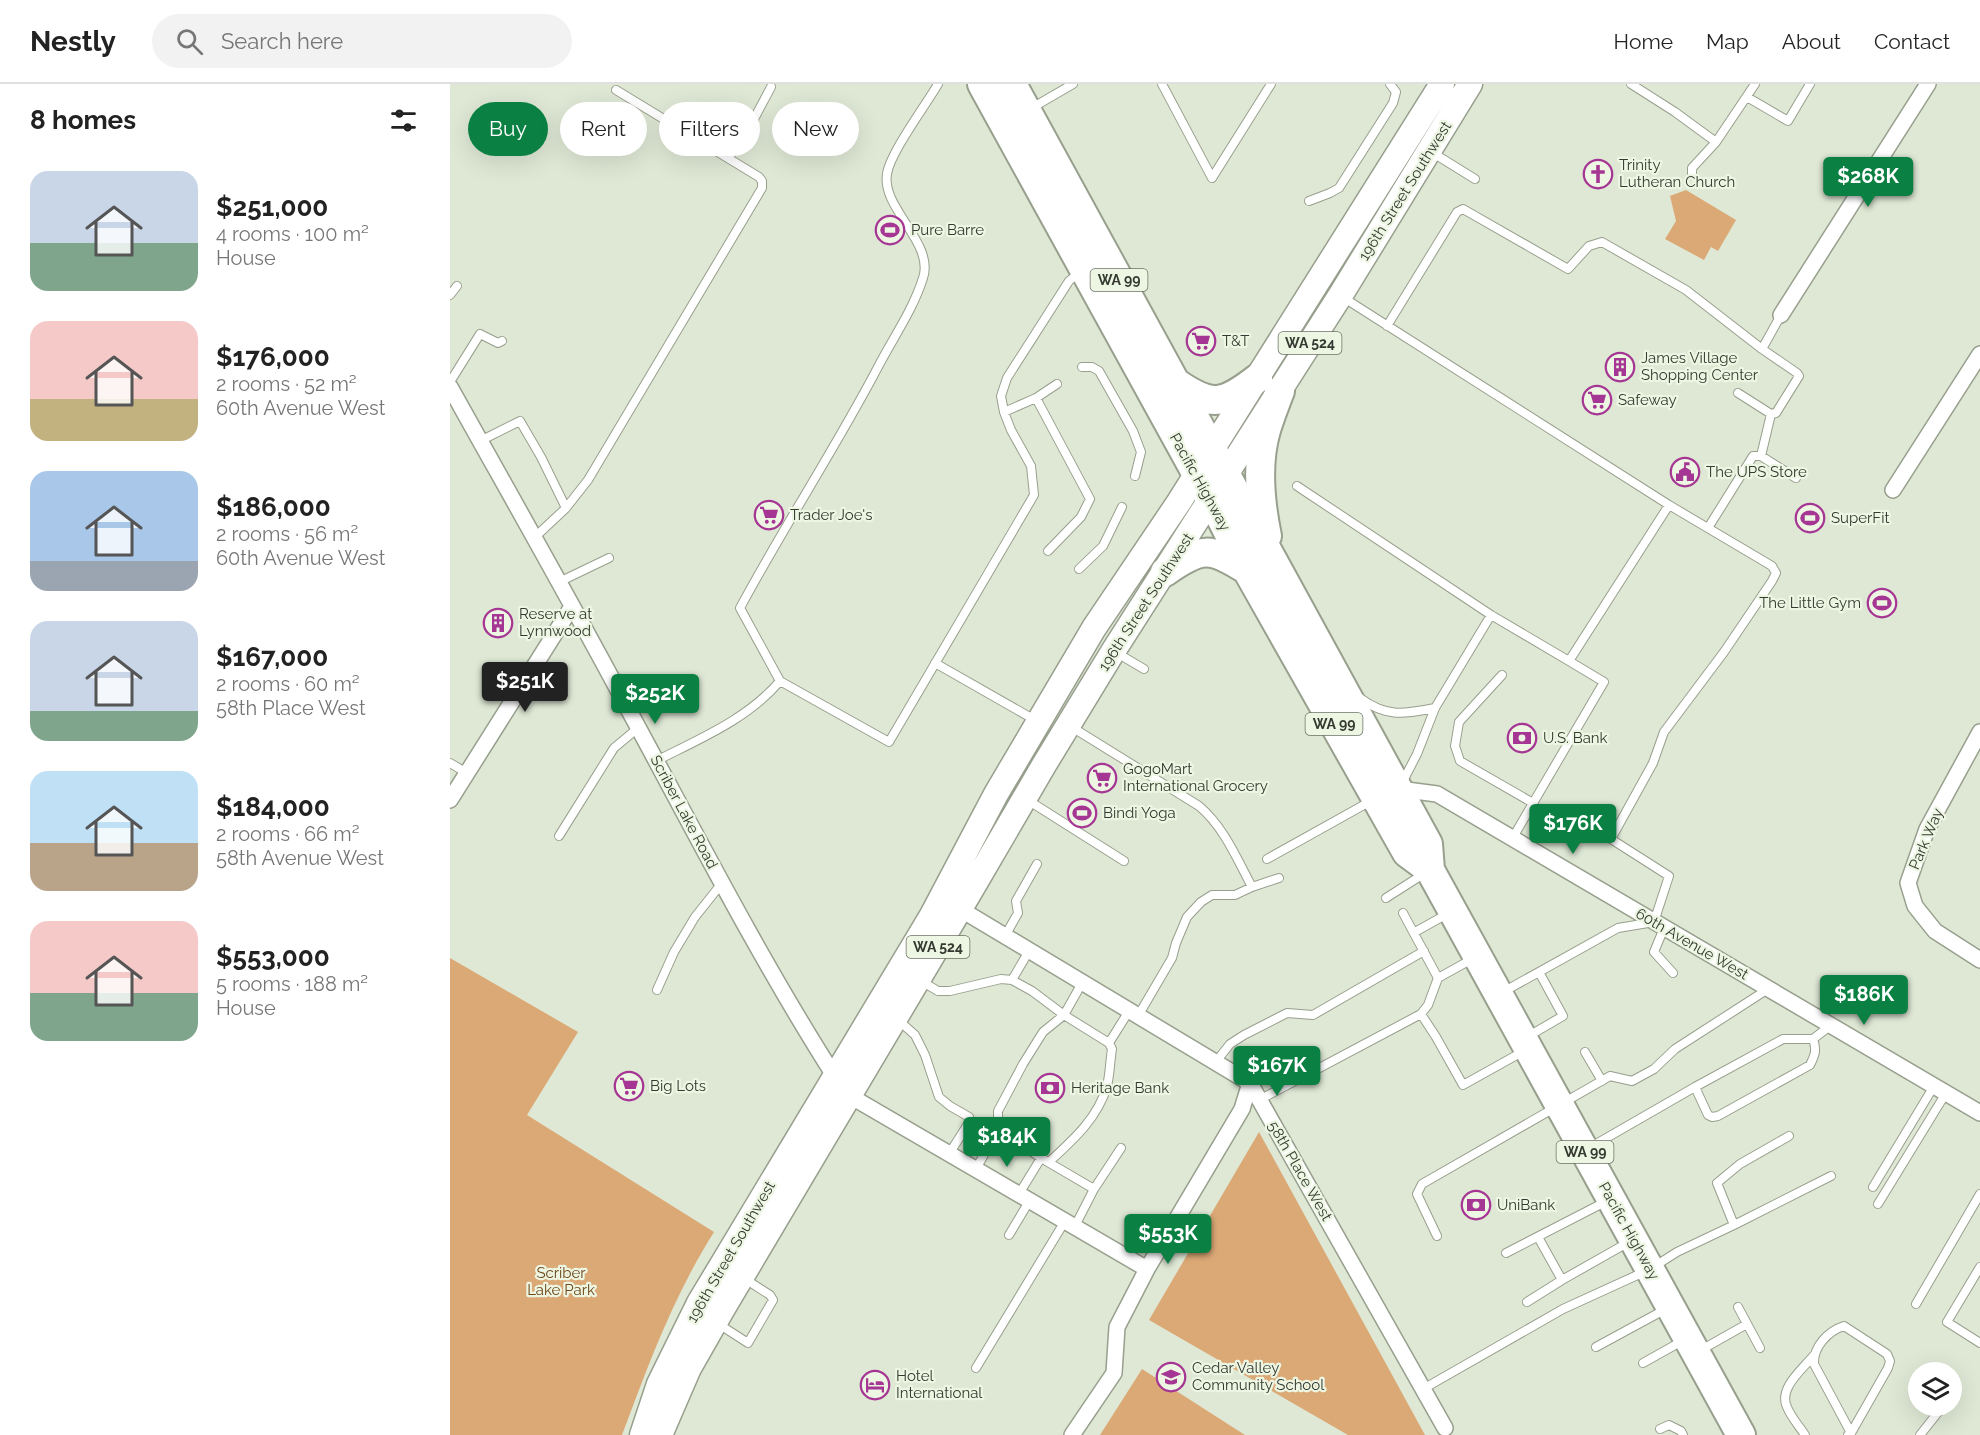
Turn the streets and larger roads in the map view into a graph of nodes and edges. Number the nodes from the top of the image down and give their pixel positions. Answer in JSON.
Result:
{"nodes":[{"id":1,"x":982,"y":84,"type":"edge"},
{"id":2,"x":1012,"y":84,"type":"edge"},
{"id":3,"x":1470,"y":84,"type":"edge"},
{"id":4,"x":1928,"y":84,"type":"edge"},
{"id":5,"x":1439,"y":85,"type":"edge"},
{"id":6,"x":1452,"y":114,"type":"junction"},
{"id":7,"x":1346,"y":237,"type":"junction"},
{"id":8,"x":1340,"y":296,"type":"junction"},
{"id":9,"x":1780,"y":315,"type":"road end"},
{"id":10,"x":1980,"y":354,"type":"edge"},
{"id":11,"x":1175,"y":382,"type":"junction"},
{"id":12,"x":1269,"y":384,"type":"junction"},
{"id":13,"x":450,"y":387,"type":"edge"},
{"id":14,"x":1212,"y":450,"type":"junction"},
{"id":15,"x":1197,"y":475,"type":"junction"},
{"id":16,"x":1226,"y":476,"type":"junction"},
{"id":17,"x":1893,"y":490,"type":"dead end"},
{"id":18,"x":1210,"y":501,"type":"junction"},
{"id":19,"x":1261,"y":568,"type":"junction"},
{"id":20,"x":1165,"y":572,"type":"junction"},
{"id":21,"x":572,"y":608,"type":"junction"},
{"id":22,"x":1039,"y":723,"type":"junction"},
{"id":23,"x":1980,"y":732,"type":"edge"},
{"id":24,"x":1044,"y":765,"type":"junction"},
{"id":25,"x":1388,"y":794,"type":"junction"},
{"id":26,"x":450,"y":800,"type":"edge"},
{"id":27,"x":956,"y":870,"type":"junction"},
{"id":28,"x":960,"y":909,"type":"junction"},
{"id":29,"x":1980,"y":960,"type":"edge"},
{"id":30,"x":1250,"y":1083,"type":"junction"},
{"id":31,"x":842,"y":1086,"type":"junction"},
{"id":32,"x":1980,"y":1113,"type":"edge"},
{"id":33,"x":1147,"y":1269,"type":"junction"},
{"id":34,"x":659,"y":1384,"type":"junction"},
{"id":35,"x":1445,"y":1428,"type":"dead end"},
{"id":36,"x":642,"y":1435,"type":"edge"},
{"id":37,"x":651,"y":1435,"type":"edge"},
{"id":38,"x":660,"y":1435,"type":"edge"},
{"id":39,"x":1072,"y":1435,"type":"edge"},
{"id":40,"x":1740,"y":1435,"type":"edge"}],
"edges":[{"from":1,"to":15,"type":"highway","name":"Pacific Highway","number":"WA 99"},
{"from":2,"to":11,"type":"highway","name":"Pacific Highway","number":"WA 99"},
{"from":3,"to":6,"type":"main road","name":"196th Street Southwest","number":"WA 524"},
{"from":4,"to":9,"type":"street"},
{"from":5,"to":6,"type":"main road"},
{"from":5,"to":7,"type":"main road","name":"196th Street Southwest"},
{"from":6,"to":8,"type":"main road","name":"196th Street Southwest","number":"WA 524"},
{"from":7,"to":8,"type":"main road"},
{"from":7,"to":12,"type":"main road","name":"196th Street Southwest"},
{"from":8,"to":12,"type":"main road","name":"196th Street Southwest","number":"WA 524"},
{"from":10,"to":17,"type":"street"},
{"from":11,"to":12,"type":"highway"},
{"from":11,"to":14,"type":"highway","name":"Pacific Highway","number":"WA 99"},
{"from":12,"to":14,"type":"main road","name":"196th Street Southwest"},
{"from":12,"to":16,"type":"main road","name":"196th Street Southwest","number":"WA 524"},
{"from":12,"to":19,"type":"highway"},
{"from":13,"to":21,"type":"street","name":"Scriber Lake Road"},
{"from":14,"to":15,"type":"main road","name":"196th Street Southwest"},
{"from":14,"to":16,"type":"highway","name":"Pacific Highway","number":"WA 99"},
{"from":15,"to":18,"type":"highway","name":"Pacific Highway","number":"WA 99"},
{"from":15,"to":22,"type":"main road","name":"196th Street Southwest"},
{"from":16,"to":18,"type":"main road","name":"196th Street Southwest","number":"WA 524"},
{"from":16,"to":19,"type":"highway","name":"Pacific Highway","number":"WA 99"},
{"from":18,"to":19,"type":"highway","name":"Pacific Highway","number":"WA 99"},
{"from":18,"to":20,"type":"main road","name":"196th Street Southwest","number":"WA 524"},
{"from":19,"to":20,"type":"highway"},
{"from":19,"to":25,"type":"highway","name":"Pacific Highway","number":"WA 99"},
{"from":19,"to":25,"type":"highway","name":"Pacific Highway","number":"WA 99"},
{"from":20,"to":24,"type":"main road","name":"196th Street Southwest","number":"WA 524"},
{"from":21,"to":26,"type":"street"},
{"from":21,"to":31,"type":"street","name":"Scriber Lake Road"},
{"from":22,"to":24,"type":"main road"},
{"from":22,"to":27,"type":"main road","name":"196th Street Southwest"},
{"from":23,"to":29,"type":"street","name":"Park Way"},
{"from":24,"to":28,"type":"main road","name":"196th Street Southwest","number":"WA 524"},
{"from":25,"to":32,"type":"street","name":"60th Avenue West"},
{"from":25,"to":40,"type":"highway","name":"Pacific Highway","number":"WA 99"},
{"from":27,"to":28,"type":"main road"},
{"from":27,"to":31,"type":"main road","name":"196th Street Southwest"},
{"from":28,"to":30,"type":"street"},
{"from":28,"to":31,"type":"main road","name":"196th Street Southwest","number":"WA 524"},
{"from":30,"to":33,"type":"street"},
{"from":30,"to":35,"type":"street","name":"58th Place West"},
{"from":31,"to":33,"type":"street"},
{"from":31,"to":34,"type":"main road","name":"196th Street Southwest"},
{"from":31,"to":38,"type":"main road","name":"196th Street Southwest","number":"WA 524"},
{"from":33,"to":39,"type":"street"},
{"from":34,"to":36,"type":"main road","name":"196th Street Southwest"},
{"from":34,"to":37,"type":"main road"}]}
